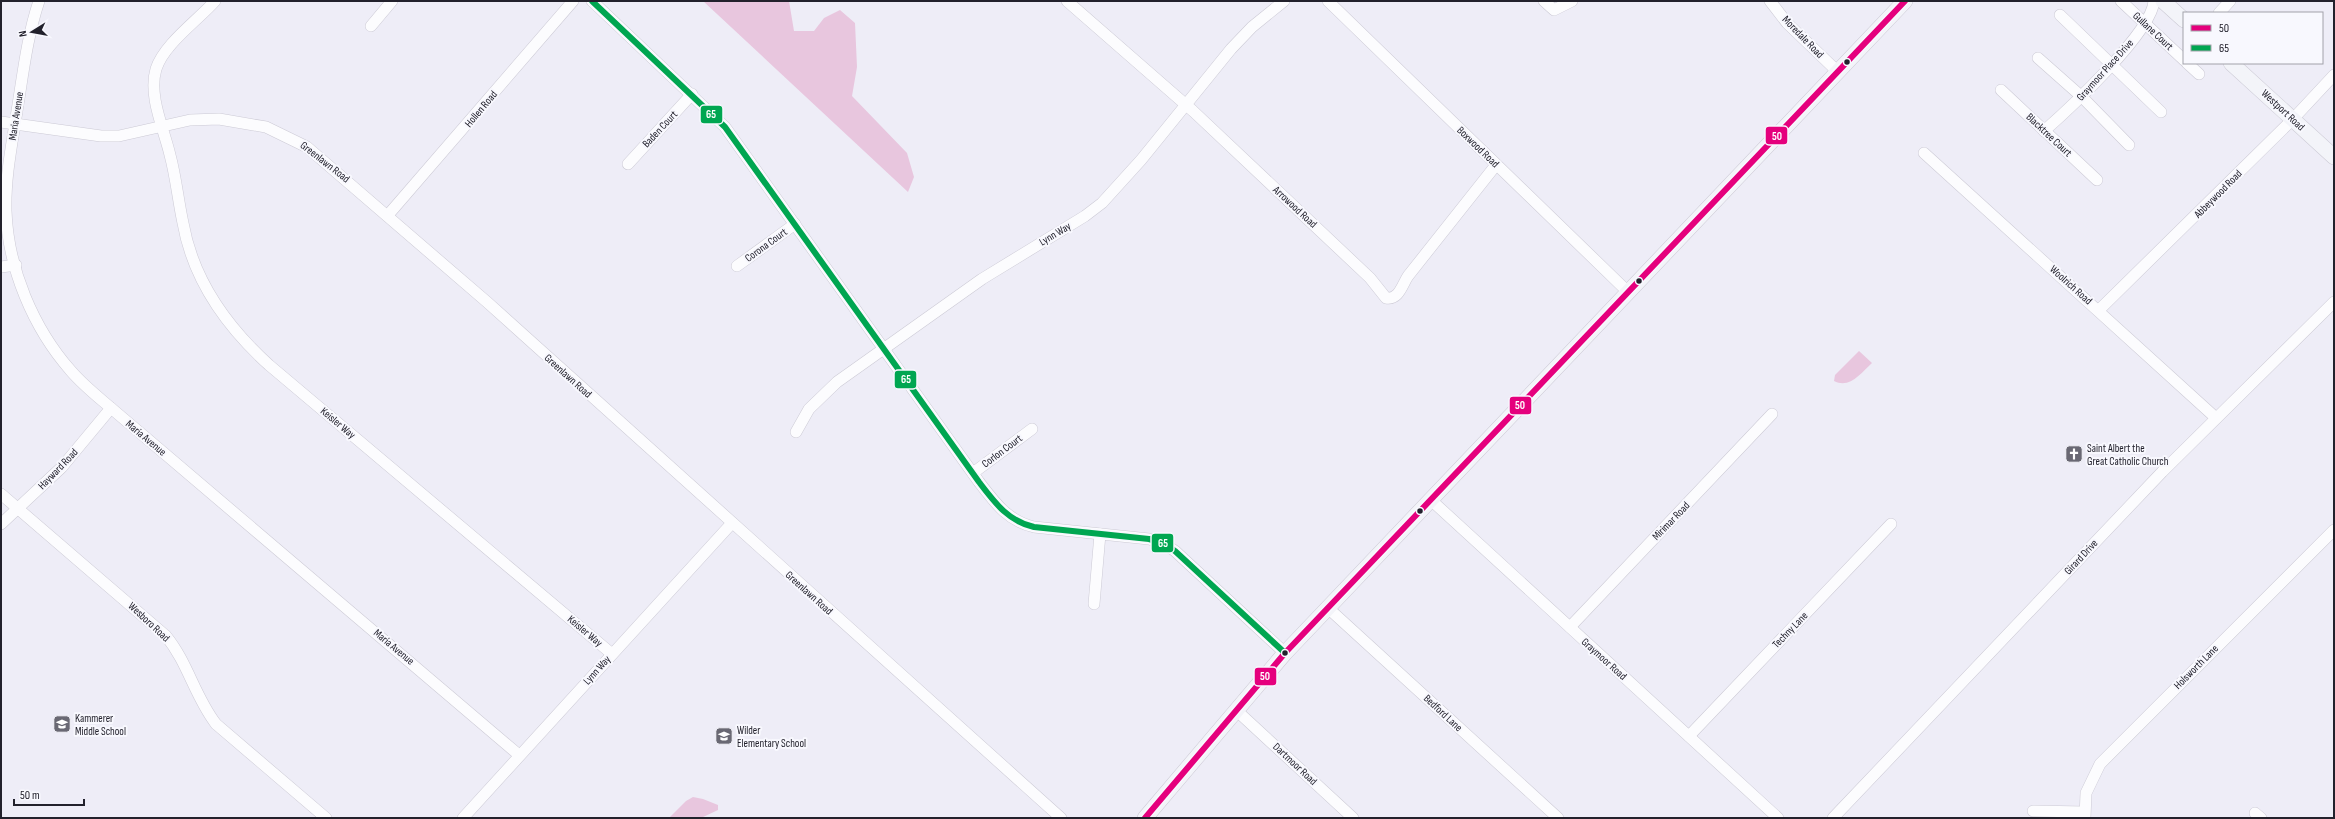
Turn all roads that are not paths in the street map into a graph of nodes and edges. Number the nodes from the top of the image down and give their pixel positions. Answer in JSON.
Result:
{"nodes":[{"id":1,"x":39,"y":1,"type":"edge"},
{"id":2,"x":215,"y":1,"type":"edge"},
{"id":3,"x":392,"y":1,"type":"edge"},
{"id":4,"x":573,"y":1,"type":"edge"},
{"id":5,"x":592,"y":1,"type":"edge"},
{"id":6,"x":1067,"y":1,"type":"edge"},
{"id":7,"x":1284,"y":1,"type":"edge"},
{"id":8,"x":1328,"y":1,"type":"edge"},
{"id":9,"x":1544,"y":1,"type":"edge"},
{"id":10,"x":1572,"y":1,"type":"edge"},
{"id":11,"x":1770,"y":1,"type":"edge"},
{"id":12,"x":1905,"y":1,"type":"edge"},
{"id":13,"x":2121,"y":1,"type":"edge"},
{"id":14,"x":2154,"y":1,"type":"edge"},
{"id":15,"x":2164,"y":1,"type":"edge"},
{"id":16,"x":2230,"y":1,"type":"edge"},
{"id":17,"x":2220,"y":12,"type":"edge"},
{"id":18,"x":2060,"y":15,"type":"dead end"},
{"id":19,"x":2183,"y":19,"type":"edge"},
{"id":20,"x":2145,"y":23,"type":"junction"},
{"id":21,"x":371,"y":26,"type":"dead end"},
{"id":22,"x":2038,"y":58,"type":"dead end"},
{"id":23,"x":2183,"y":59,"type":"edge"},
{"id":24,"x":2188,"y":64,"type":"edge"},
{"id":25,"x":2232,"y":64,"type":"edge"},
{"id":26,"x":2111,"y":65,"type":"junction"},
{"id":27,"x":1838,"y":72,"type":"junction"},
{"id":28,"x":2199,"y":74,"type":"dead end"},
{"id":29,"x":2334,"y":75,"type":"edge"},
{"id":30,"x":2001,"y":90,"type":"dead end"},
{"id":31,"x":692,"y":94,"type":"junction"},
{"id":32,"x":2082,"y":96,"type":"junction"},
{"id":33,"x":1186,"y":105,"type":"junction"},
{"id":34,"x":2161,"y":112,"type":"dead end"},
{"id":35,"x":2293,"y":119,"type":"junction"},
{"id":36,"x":1,"y":122,"type":"edge"},
{"id":37,"x":15,"y":124,"type":"junction"},
{"id":38,"x":162,"y":126,"type":"junction"},
{"id":39,"x":2044,"y":132,"type":"junction"},
{"id":40,"x":2129,"y":146,"type":"dead end"},
{"id":41,"x":1924,"y":153,"type":"dead end"},
{"id":42,"x":2334,"y":157,"type":"edge"},
{"id":43,"x":628,"y":164,"type":"dead end"},
{"id":44,"x":1496,"y":165,"type":"junction"},
{"id":45,"x":2097,"y":180,"type":"dead end"},
{"id":46,"x":388,"y":215,"type":"junction"},
{"id":47,"x":795,"y":224,"type":"junction"},
{"id":48,"x":16,"y":265,"type":"junction"},
{"id":49,"x":737,"y":266,"type":"dead end"},
{"id":50,"x":1,"y":267,"type":"edge"},
{"id":51,"x":1628,"y":292,"type":"junction"},
{"id":52,"x":2334,"y":302,"type":"edge"},
{"id":53,"x":2099,"y":310,"type":"junction"},
{"id":54,"x":884,"y":349,"type":"junction"},
{"id":55,"x":111,"y":408,"type":"junction"},
{"id":56,"x":1772,"y":414,"type":"dead end"},
{"id":57,"x":2216,"y":418,"type":"junction"},
{"id":58,"x":1032,"y":429,"type":"dead end"},
{"id":59,"x":796,"y":432,"type":"dead end"},
{"id":60,"x":973,"y":473,"type":"junction"},
{"id":61,"x":1,"y":494,"type":"edge"},
{"id":62,"x":1431,"y":500,"type":"junction"},
{"id":63,"x":18,"y":508,"type":"junction"},
{"id":64,"x":732,"y":523,"type":"junction"},
{"id":65,"x":1,"y":524,"type":"edge"},
{"id":66,"x":1891,"y":524,"type":"dead end"},
{"id":67,"x":2334,"y":530,"type":"edge"},
{"id":68,"x":1100,"y":534,"type":"junction"},
{"id":69,"x":1094,"y":604,"type":"dead end"},
{"id":70,"x":1328,"y":608,"type":"junction"},
{"id":71,"x":1570,"y":627,"type":"junction"},
{"id":72,"x":1285,"y":653,"type":"junction"},
{"id":73,"x":612,"y":654,"type":"junction"},
{"id":74,"x":1236,"y":710,"type":"junction"},
{"id":75,"x":1689,"y":736,"type":"junction"},
{"id":76,"x":519,"y":755,"type":"junction"},
{"id":77,"x":2033,"y":811,"type":"dead end"},
{"id":78,"x":2084,"y":815,"type":"edge"},
{"id":79,"x":1346,"y":816,"type":"edge"},
{"id":80,"x":326,"y":818,"type":"edge"},
{"id":81,"x":463,"y":818,"type":"edge"},
{"id":82,"x":1061,"y":818,"type":"edge"},
{"id":83,"x":1145,"y":818,"type":"edge"},
{"id":84,"x":1558,"y":818,"type":"edge"},
{"id":85,"x":1778,"y":818,"type":"edge"},
{"id":86,"x":1833,"y":818,"type":"edge"}],
"edges":[{"from":1,"to":37,"type":"street","name":"Maria Avenue"},
{"from":2,"to":38,"type":"street","name":"Keisler Way"},
{"from":3,"to":21,"type":"street"},
{"from":4,"to":46,"type":"street","name":"Hollen Road"},
{"from":5,"to":31,"type":"street"},
{"from":6,"to":33,"type":"street","name":"Arrowood Road"},
{"from":7,"to":33,"type":"street","name":"Lynn Way"},
{"from":8,"to":44,"type":"street","name":"Boxwood Road"},
{"from":9,"to":10,"type":"street"},
{"from":11,"to":27,"type":"street","name":"Moredale Road"},
{"from":12,"to":27,"type":"main road"},
{"from":13,"to":20,"type":"street","name":"Gullane Court"},
{"from":14,"to":20,"type":"street","name":"Graymoor Place Drive"},
{"from":15,"to":19,"type":"main road"},
{"from":16,"to":17,"type":"street"},
{"from":18,"to":26,"type":"street"},
{"from":20,"to":23,"type":"street","name":"Gullane Court"},
{"from":20,"to":26,"type":"street","name":"Graymoor Place Drive"},
{"from":22,"to":32,"type":"street"},
{"from":24,"to":28,"type":"street"},
{"from":25,"to":35,"type":"main road","name":"Westport Road"},
{"from":26,"to":32,"type":"street","name":"Graymoor Place Drive"},
{"from":26,"to":34,"type":"street"},
{"from":27,"to":51,"type":"main road"},
{"from":29,"to":35,"type":"street","name":"Abbeywood Road"},
{"from":30,"to":39,"type":"street","name":"Blacktree Court"},
{"from":31,"to":43,"type":"street","name":"Baden Court"},
{"from":31,"to":47,"type":"street"},
{"from":32,"to":39,"type":"street","name":"Graymoor Place Drive"},
{"from":32,"to":40,"type":"street"},
{"from":33,"to":44,"type":"street","name":"Arrowood Road"},
{"from":33,"to":54,"type":"street","name":"Lynn Way"},
{"from":35,"to":42,"type":"main road","name":"Westport Road"},
{"from":35,"to":53,"type":"street","name":"Abbeywood Road"},
{"from":36,"to":37,"type":"street","name":"Greenlawn Road"},
{"from":37,"to":38,"type":"street","name":"Greenlawn Road"},
{"from":37,"to":48,"type":"street","name":"Maria Avenue"},
{"from":38,"to":46,"type":"street","name":"Greenlawn Road"},
{"from":38,"to":73,"type":"street","name":"Keisler Way"},
{"from":39,"to":45,"type":"street","name":"Blacktree Court"},
{"from":41,"to":53,"type":"street","name":"Woolrich Road"},
{"from":44,"to":51,"type":"street","name":"Boxwood Road"},
{"from":46,"to":64,"type":"street","name":"Greenlawn Road"},
{"from":47,"to":49,"type":"street","name":"Corona Court"},
{"from":47,"to":54,"type":"street"},
{"from":48,"to":50,"type":"street"},
{"from":48,"to":55,"type":"street","name":"Maria Avenue"},
{"from":51,"to":62,"type":"main road"},
{"from":52,"to":57,"type":"street","name":"Girard Drive"},
{"from":53,"to":57,"type":"street","name":"Woolrich Road"},
{"from":54,"to":59,"type":"street","name":"Lynn Way"},
{"from":54,"to":60,"type":"street"},
{"from":55,"to":63,"type":"street","name":"Hayward Road"},
{"from":55,"to":76,"type":"street","name":"Maria Avenue"},
{"from":56,"to":71,"type":"street","name":"Mirimar Road"},
{"from":57,"to":86,"type":"street","name":"Girard Drive"},
{"from":58,"to":60,"type":"street","name":"Corlon Court"},
{"from":60,"to":68,"type":"street"},
{"from":61,"to":63,"type":"street","name":"Wesboro Road"},
{"from":62,"to":70,"type":"main road"},
{"from":62,"to":71,"type":"street","name":"Graymoor Road"},
{"from":63,"to":65,"type":"street","name":"Hayward Road"},
{"from":63,"to":80,"type":"street","name":"Wesboro Road"},
{"from":64,"to":73,"type":"street","name":"Lynn Way"},
{"from":64,"to":82,"type":"street","name":"Greenlawn Road"},
{"from":66,"to":75,"type":"street","name":"Techny Lane"},
{"from":67,"to":78,"type":"street","name":"Holsworth Lane"},
{"from":68,"to":69,"type":"street"},
{"from":68,"to":72,"type":"street"},
{"from":70,"to":72,"type":"main road"},
{"from":70,"to":84,"type":"street","name":"Bedford Lane"},
{"from":71,"to":75,"type":"street","name":"Graymoor Road"},
{"from":72,"to":74,"type":"main road"},
{"from":73,"to":76,"type":"street","name":"Lynn Way"},
{"from":74,"to":79,"type":"street","name":"Dartmoor Road"},
{"from":74,"to":83,"type":"main road"},
{"from":75,"to":85,"type":"street","name":"Graymoor Road"},
{"from":76,"to":81,"type":"street","name":"Lynn Way"},
{"from":77,"to":78,"type":"street"}]}
